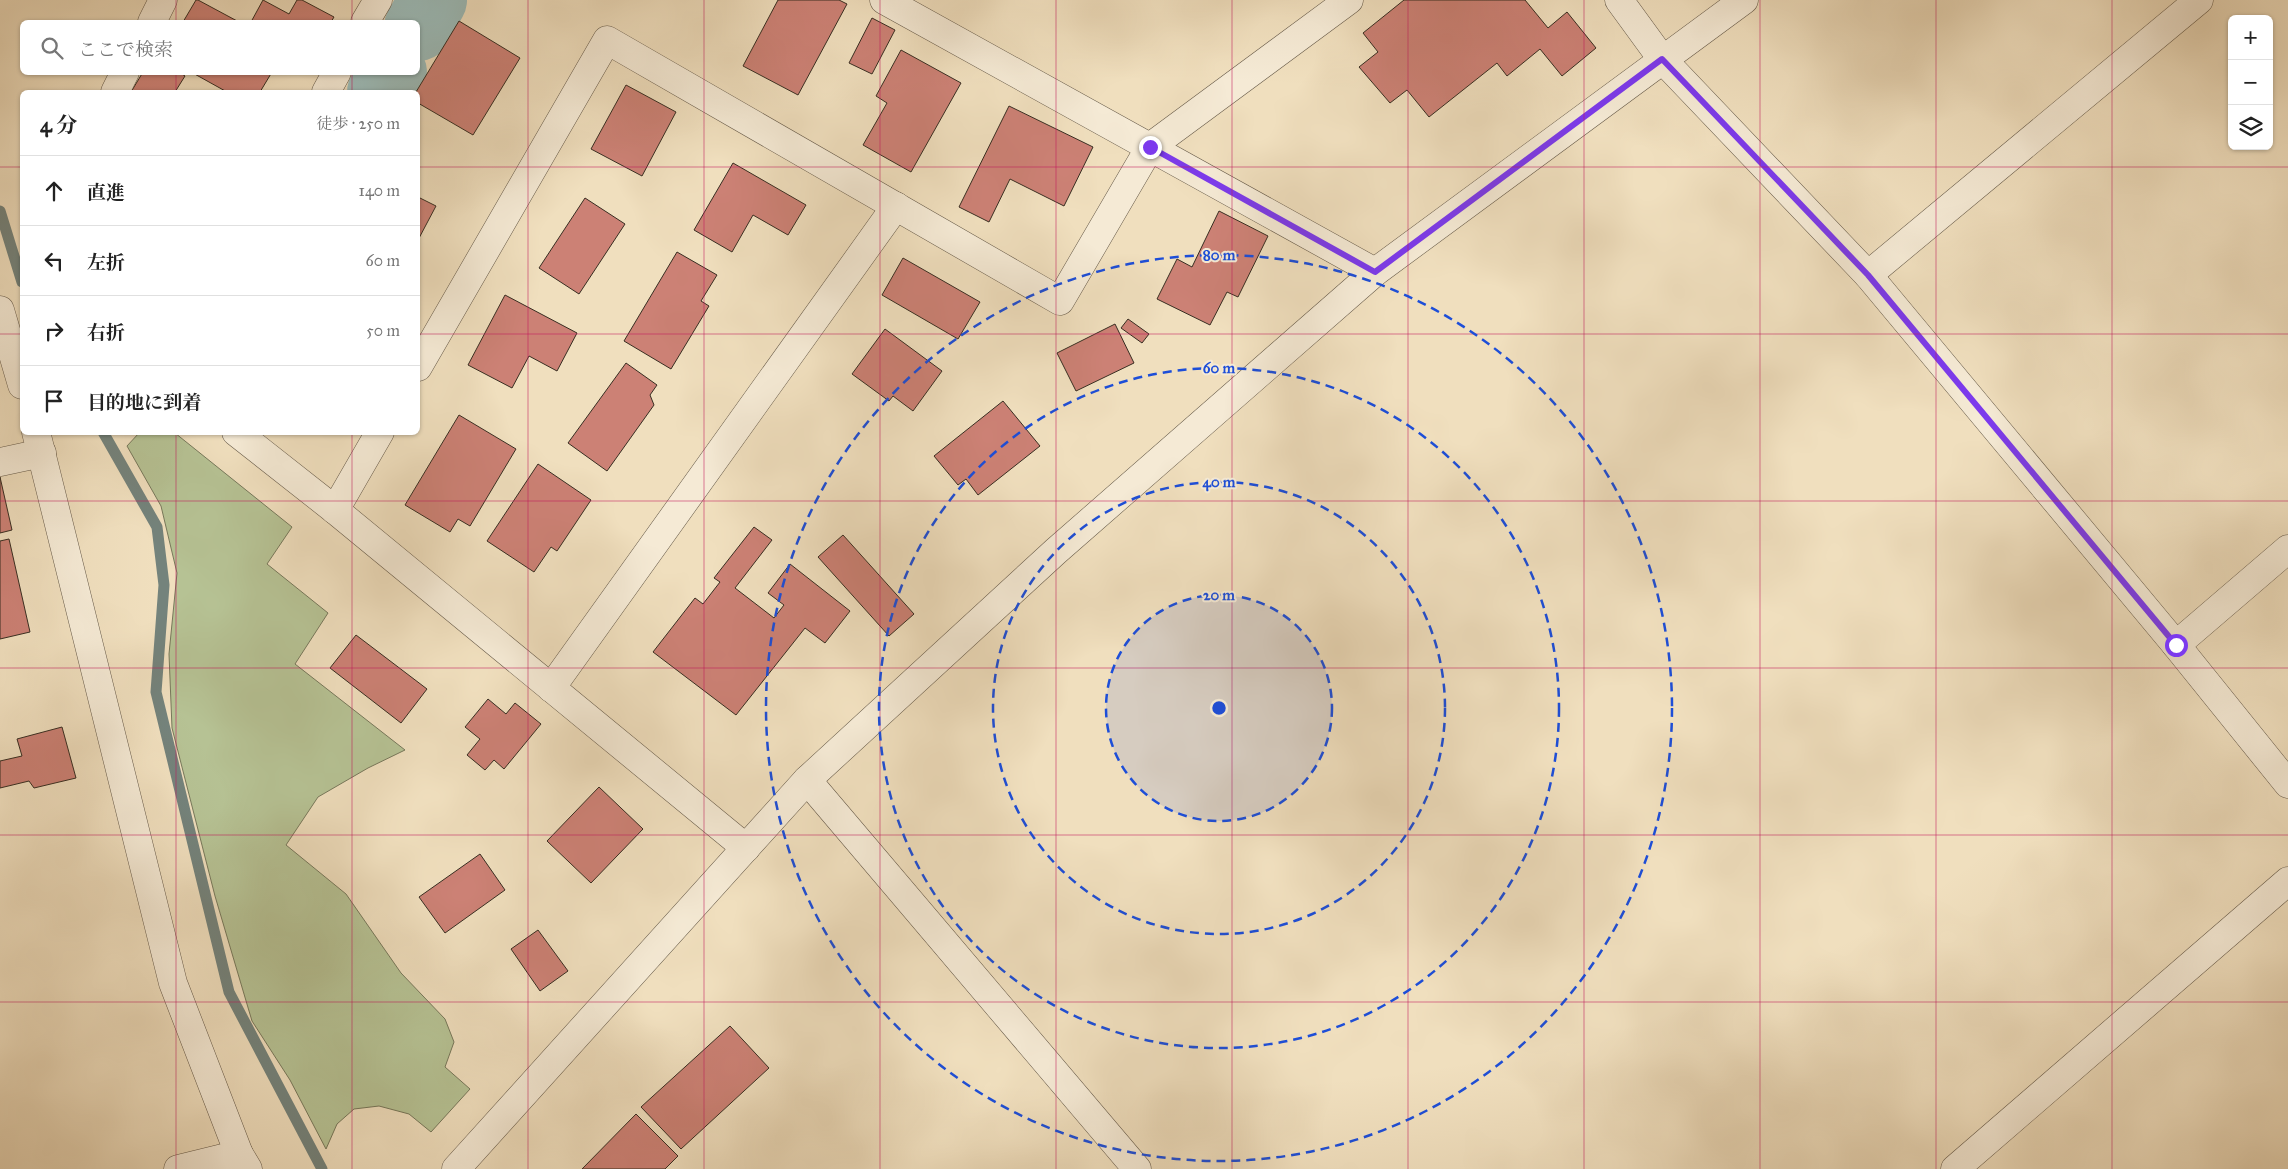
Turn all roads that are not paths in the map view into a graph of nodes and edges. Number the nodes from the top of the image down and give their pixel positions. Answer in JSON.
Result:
{"nodes":[{"id":1,"x":163,"y":0,"type":"edge"},
{"id":2,"x":378,"y":0,"type":"edge"},
{"id":3,"x":884,"y":0,"type":"edge"},
{"id":4,"x":1349,"y":0,"type":"edge"},
{"id":5,"x":1619,"y":0,"type":"edge"},
{"id":6,"x":1744,"y":0,"type":"edge"},
{"id":7,"x":2199,"y":0,"type":"edge"},
{"id":8,"x":153,"y":20,"type":"edge"},
{"id":9,"x":366,"y":20,"type":"edge"},
{"id":10,"x":1662,"y":59,"type":"junction"},
{"id":11,"x":124,"y":75,"type":"edge"},
{"id":12,"x":335,"y":75,"type":"edge"},
{"id":13,"x":116,"y":90,"type":"edge"},
{"id":14,"x":327,"y":90,"type":"edge"},
{"id":15,"x":1150,"y":147,"type":"junction"},
{"id":16,"x":896,"y":206,"type":"junction"},
{"id":17,"x":1375,"y":272,"type":"junction"},
{"id":18,"x":1868,"y":275,"type":"junction"},
{"id":19,"x":0,"y":310,"type":"edge"},
{"id":20,"x":420,"y":364,"type":"edge"},
{"id":21,"x":20,"y":378,"type":"edge"},
{"id":22,"x":240,"y":435,"type":"edge"},
{"id":23,"x":378,"y":435,"type":"edge"},
{"id":24,"x":39,"y":443,"type":"edge"},
{"id":25,"x":0,"y":462,"type":"edge"},
{"id":26,"x":335,"y":510,"type":"junction"},
{"id":27,"x":2288,"y":549,"type":"edge"},
{"id":28,"x":2176,"y":645,"type":"junction"},
{"id":29,"x":551,"y":688,"type":"junction"},
{"id":30,"x":807,"y":780,"type":"junction"},
{"id":31,"x":2288,"y":784,"type":"edge"},
{"id":32,"x":746,"y":848,"type":"junction"},
{"id":33,"x":2288,"y":881,"type":"edge"},
{"id":34,"x":244,"y":1162,"type":"edge"},
{"id":35,"x":178,"y":1169,"type":"edge"},
{"id":36,"x":456,"y":1169,"type":"edge"},
{"id":37,"x":1137,"y":1169,"type":"edge"},
{"id":38,"x":1955,"y":1169,"type":"edge"}],
"edges":[{"from":1,"to":8,"type":"street"},
{"from":2,"to":9,"type":"street"},
{"from":3,"to":15,"type":"street"},
{"from":4,"to":15,"type":"street"},
{"from":5,"to":10,"type":"street"},
{"from":6,"to":10,"type":"street"},
{"from":7,"to":18,"type":"street"},
{"from":10,"to":17,"type":"street"},
{"from":10,"to":18,"type":"street"},
{"from":11,"to":13,"type":"street"},
{"from":12,"to":14,"type":"street"},
{"from":15,"to":16,"type":"street"},
{"from":15,"to":17,"type":"street"},
{"from":16,"to":20,"type":"street"},
{"from":16,"to":29,"type":"street"},
{"from":17,"to":30,"type":"street"},
{"from":18,"to":28,"type":"street"},
{"from":19,"to":21,"type":"street"},
{"from":22,"to":26,"type":"street"},
{"from":23,"to":26,"type":"street"},
{"from":24,"to":25,"type":"street"},
{"from":24,"to":34,"type":"street"},
{"from":26,"to":29,"type":"street"},
{"from":27,"to":28,"type":"street"},
{"from":28,"to":31,"type":"street"},
{"from":29,"to":32,"type":"street"},
{"from":30,"to":32,"type":"street"},
{"from":30,"to":37,"type":"street"},
{"from":32,"to":36,"type":"street"},
{"from":33,"to":38,"type":"street"},
{"from":34,"to":35,"type":"street"}]}
